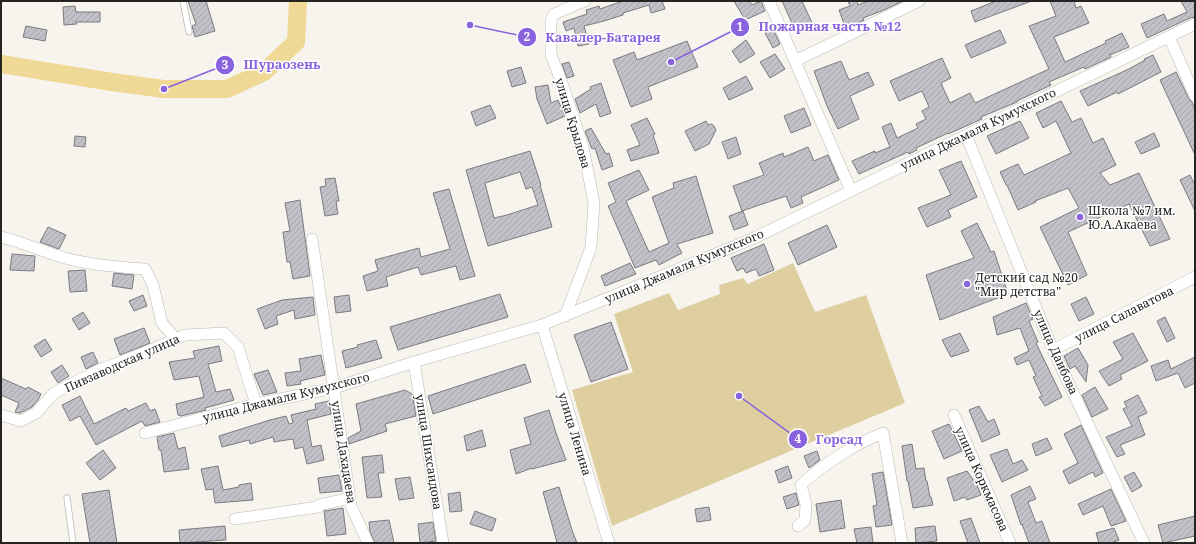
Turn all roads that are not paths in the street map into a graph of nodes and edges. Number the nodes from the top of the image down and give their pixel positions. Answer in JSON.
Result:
{"nodes":[{"id":1,"x":183,"y":1,"type":"edge"},
{"id":2,"x":585,"y":1,"type":"edge"},
{"id":3,"x":769,"y":1,"type":"edge"},
{"id":4,"x":919,"y":1,"type":"edge"},
{"id":5,"x":1195,"y":24,"type":"edge"},
{"id":6,"x":189,"y":32,"type":"dead end"},
{"id":7,"x":1169,"y":36,"type":"junction"},
{"id":8,"x":795,"y":62,"type":"junction"},
{"id":9,"x":1195,"y":96,"type":"edge"},
{"id":10,"x":966,"y":135,"type":"junction"},
{"id":11,"x":850,"y":191,"type":"junction"},
{"id":12,"x":1,"y":237,"type":"edge"},
{"id":13,"x":312,"y":239,"type":"dead end"},
{"id":14,"x":1195,"y":277,"type":"edge"},
{"id":15,"x":565,"y":316,"type":"junction"},
{"id":16,"x":542,"y":325,"type":"junction"},
{"id":17,"x":176,"y":339,"type":"junction"},
{"id":18,"x":1053,"y":350,"type":"junction"},
{"id":19,"x":414,"y":362,"type":"junction"},
{"id":20,"x":334,"y":388,"type":"junction"},
{"id":21,"x":256,"y":404,"type":"junction"},
{"id":22,"x":1,"y":415,"type":"edge"},
{"id":23,"x":954,"y":415,"type":"dead end"},
{"id":24,"x":145,"y":433,"type":"dead end"},
{"id":25,"x":67,"y":498,"type":"dead end"},
{"id":26,"x":350,"y":498,"type":"junction"},
{"id":27,"x":235,"y":520,"type":"dead end"},
{"id":28,"x":798,"y":526,"type":"dead end"},
{"id":29,"x":73,"y":543,"type":"edge"},
{"id":30,"x":368,"y":543,"type":"edge"},
{"id":31,"x":443,"y":543,"type":"edge"},
{"id":32,"x":608,"y":543,"type":"edge"},
{"id":33,"x":902,"y":543,"type":"edge"},
{"id":34,"x":1010,"y":543,"type":"edge"},
{"id":35,"x":1144,"y":543,"type":"edge"}],
"edges":[{"from":1,"to":6,"type":"lane"},
{"from":2,"to":15,"type":"street","name":"улица Крылова"},
{"from":3,"to":8,"type":"street"},
{"from":4,"to":8,"type":"street"},
{"from":5,"to":7,"type":"street","name":"улица Джамаля Кумухского"},
{"from":7,"to":9,"type":"street"},
{"from":7,"to":10,"type":"street","name":"улица Джамаля Кумухского"},
{"from":8,"to":11,"type":"street"},
{"from":10,"to":11,"type":"street","name":"улица Джамаля Кумухского"},
{"from":10,"to":18,"type":"street","name":"улица Даибова"},
{"from":11,"to":15,"type":"street","name":"улица Джамаля Кумухского"},
{"from":12,"to":17,"type":"street"},
{"from":13,"to":20,"type":"street","name":"улица Дахадаева"},
{"from":14,"to":18,"type":"street","name":"улица Салаватова"},
{"from":15,"to":16,"type":"street","name":"улица Джамаля Кумухского"},
{"from":16,"to":19,"type":"street","name":"улица Джамаля Кумухского"},
{"from":16,"to":32,"type":"street","name":"улица Ленина"},
{"from":17,"to":21,"type":"street","name":"Пивзаводская улица"},
{"from":17,"to":22,"type":"street","name":"Пивзаводская улица"},
{"from":18,"to":35,"type":"street","name":"улица Даибова"},
{"from":19,"to":20,"type":"street","name":"улица Джамаля Кумухского"},
{"from":19,"to":31,"type":"street","name":"улица Шихсаидова"},
{"from":20,"to":21,"type":"street","name":"улица Джамаля Кумухского"},
{"from":20,"to":26,"type":"street","name":"улица Дахадаева"},
{"from":21,"to":24,"type":"street","name":"улица Джамаля Кумухского"},
{"from":23,"to":34,"type":"street","name":"улица Коркмасова"},
{"from":25,"to":29,"type":"lane"},
{"from":26,"to":27,"type":"street"},
{"from":26,"to":30,"type":"street","name":"улица Дахадаева"},
{"from":28,"to":33,"type":"street"}]}
